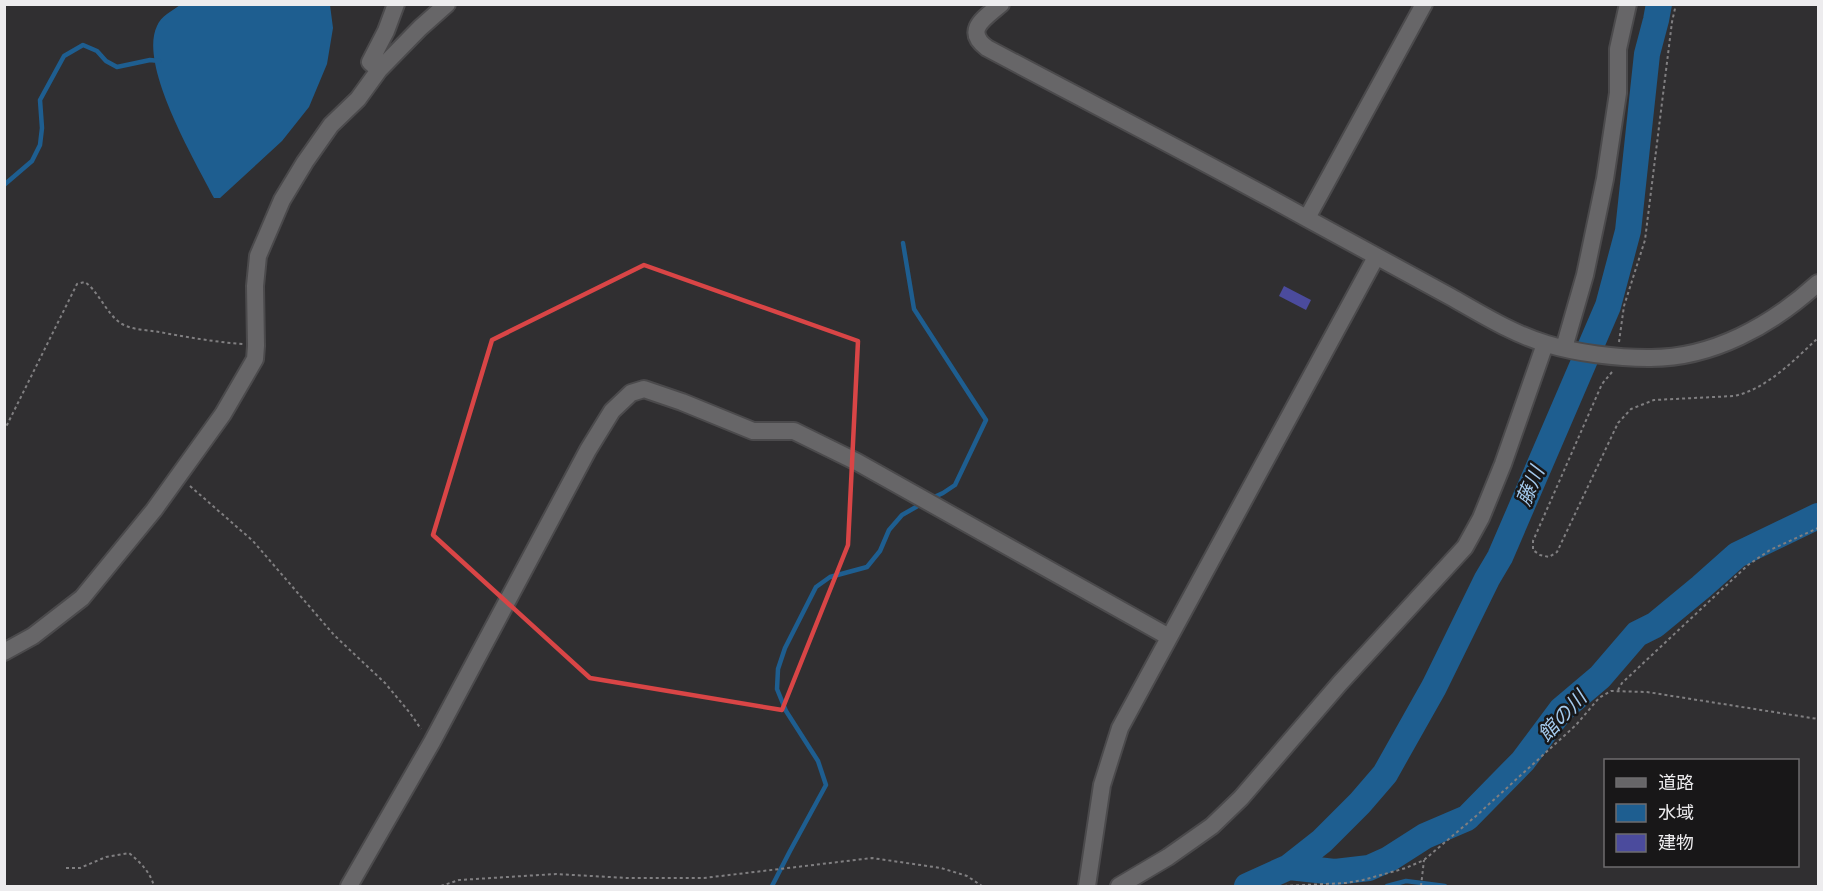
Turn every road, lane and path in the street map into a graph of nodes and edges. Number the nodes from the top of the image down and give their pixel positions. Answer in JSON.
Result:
{"nodes":[{"id":1,"x":396,"y":4,"type":"edge"},
{"id":2,"x":447,"y":4,"type":"edge"},
{"id":3,"x":1001,"y":4,"type":"edge"},
{"id":4,"x":1424,"y":4,"type":"edge"},
{"id":5,"x":1628,"y":4,"type":"edge"},
{"id":6,"x":1676,"y":4,"type":"edge"},
{"id":7,"x":379,"y":70,"type":"junction"},
{"id":8,"x":1307,"y":218,"type":"junction"},
{"id":9,"x":1376,"y":257,"type":"junction"},
{"id":10,"x":1818,"y":283,"type":"edge"},
{"id":11,"x":1818,"y":338,"type":"edge"},
{"id":12,"x":1545,"y":344,"type":"junction"},
{"id":13,"x":256,"y":346,"type":"junction"},
{"id":14,"x":1568,"y":349,"type":"junction"},
{"id":15,"x":1613,"y":355,"type":"junction"},
{"id":16,"x":4,"y":431,"type":"edge"},
{"id":17,"x":179,"y":476,"type":"junction"},
{"id":18,"x":1818,"y":528,"type":"edge"},
{"id":19,"x":1169,"y":637,"type":"junction"},
{"id":20,"x":4,"y":652,"type":"edge"},
{"id":21,"x":1618,"y":690,"type":"junction"},
{"id":22,"x":1818,"y":719,"type":"edge"},
{"id":23,"x":432,"y":742,"type":"junction"},
{"id":24,"x":1424,"y":860,"type":"junction"},
{"id":25,"x":66,"y":868,"type":"dead end"},
{"id":26,"x":154,"y":886,"type":"edge"},
{"id":27,"x":349,"y":886,"type":"edge"},
{"id":28,"x":441,"y":886,"type":"edge"},
{"id":29,"x":982,"y":886,"type":"edge"},
{"id":30,"x":1087,"y":886,"type":"edge"},
{"id":31,"x":1119,"y":886,"type":"edge"},
{"id":32,"x":1284,"y":886,"type":"edge"},
{"id":33,"x":1420,"y":886,"type":"edge"}],
"edges":[{"from":1,"to":7,"type":"street"},
{"from":2,"to":7,"type":"street"},
{"from":3,"to":8,"type":"street"},
{"from":4,"to":8,"type":"street"},
{"from":5,"to":14,"type":"street"},
{"from":6,"to":15,"type":"path"},
{"from":7,"to":13,"type":"street"},
{"from":8,"to":9,"type":"street"},
{"from":9,"to":12,"type":"street"},
{"from":9,"to":19,"type":"street"},
{"from":10,"to":15,"type":"street"},
{"from":11,"to":15,"type":"path"},
{"from":12,"to":14,"type":"street"},
{"from":12,"to":31,"type":"street"},
{"from":13,"to":16,"type":"path"},
{"from":13,"to":17,"type":"street"},
{"from":14,"to":15,"type":"street"},
{"from":17,"to":20,"type":"street"},
{"from":17,"to":23,"type":"path"},
{"from":18,"to":21,"type":"path"},
{"from":19,"to":23,"type":"street"},
{"from":19,"to":30,"type":"street"},
{"from":21,"to":22,"type":"path"},
{"from":21,"to":24,"type":"path"},
{"from":23,"to":27,"type":"street"},
{"from":24,"to":32,"type":"path"},
{"from":24,"to":33,"type":"path"},
{"from":25,"to":26,"type":"path"},
{"from":28,"to":29,"type":"path"}]}
